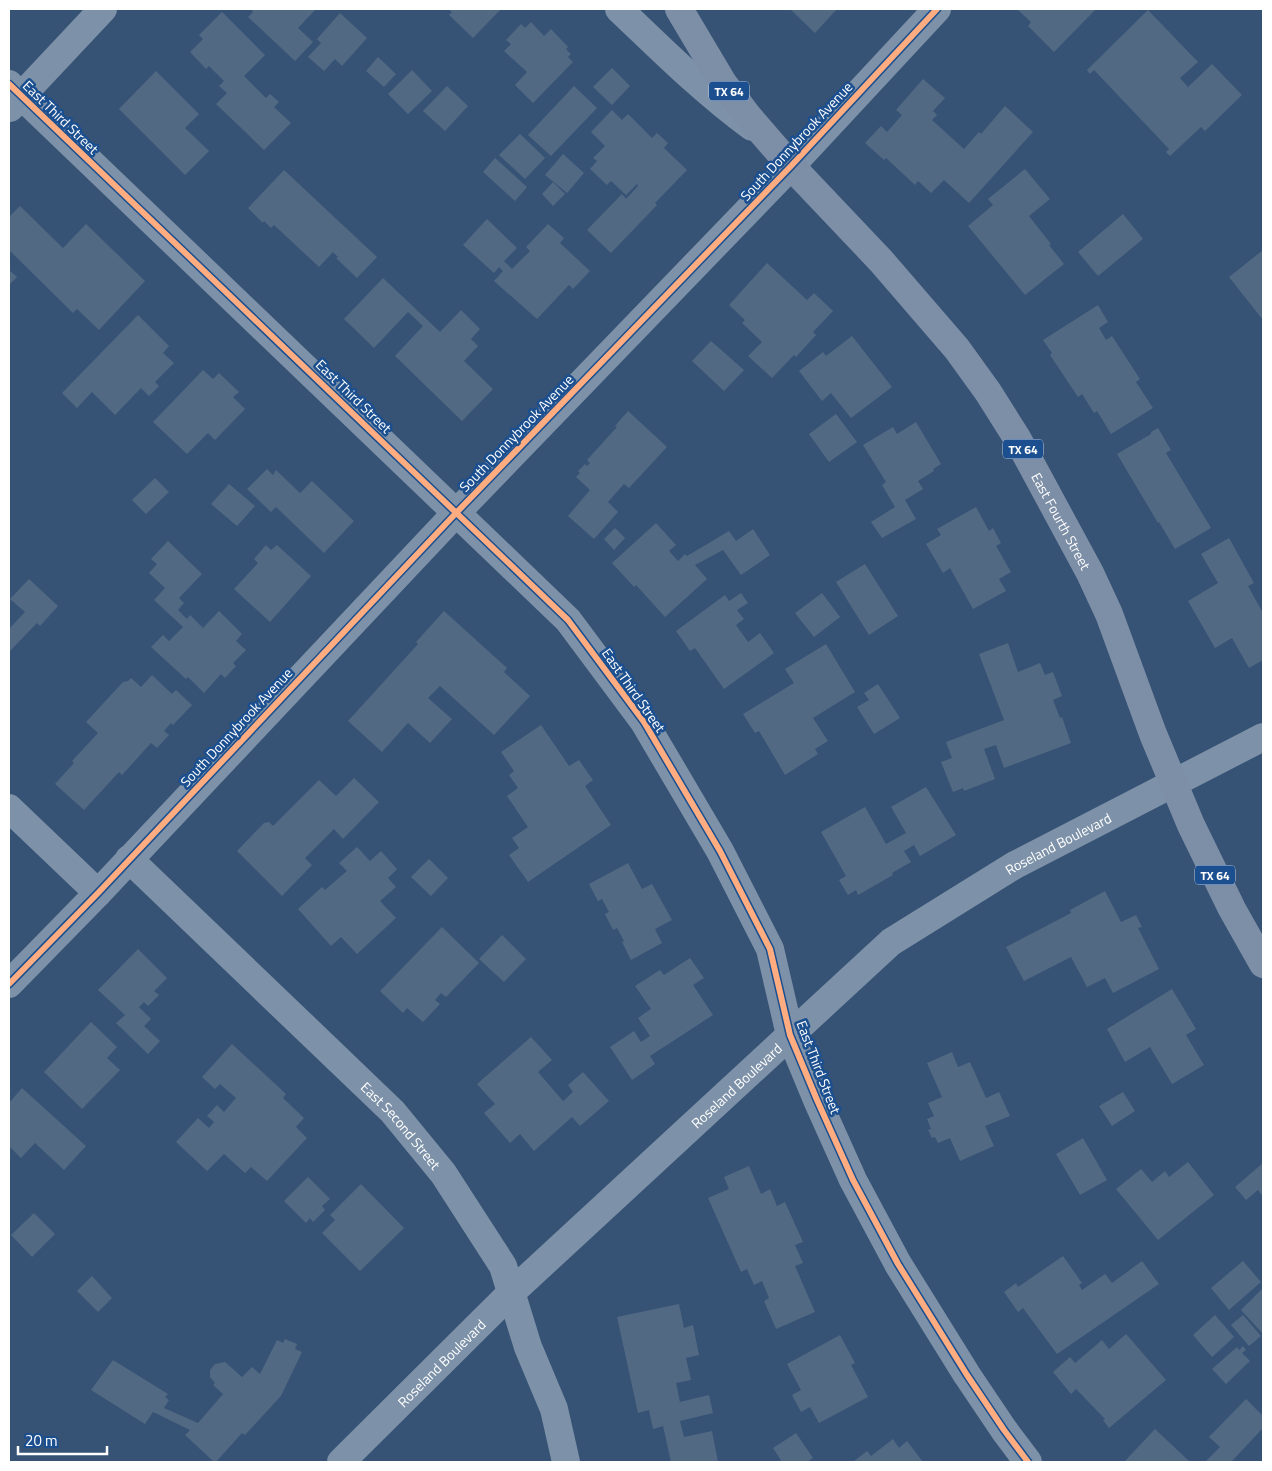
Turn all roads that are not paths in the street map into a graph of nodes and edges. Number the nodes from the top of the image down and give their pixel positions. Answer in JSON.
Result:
{"nodes":[{"id":1,"x":103,"y":9,"type":"edge"},
{"id":2,"x":619,"y":9,"type":"edge"},
{"id":3,"x":679,"y":9,"type":"edge"},
{"id":4,"x":937,"y":9,"type":"edge"},
{"id":5,"x":13,"y":96,"type":"edge"},
{"id":6,"x":767,"y":138,"type":"junction"},
{"id":7,"x":791,"y":166,"type":"junction"},
{"id":8,"x":457,"y":512,"type":"junction"},
{"id":9,"x":1263,"y":737,"type":"edge"},
{"id":10,"x":1174,"y":783,"type":"junction"},
{"id":11,"x":9,"y":808,"type":"edge"},
{"id":12,"x":129,"y":859,"type":"junction"},
{"id":13,"x":98,"y":893,"type":"junction"},
{"id":14,"x":1263,"y":964,"type":"edge"},
{"id":15,"x":9,"y":984,"type":"edge"},
{"id":16,"x":790,"y":1035,"type":"junction"},
{"id":17,"x":512,"y":1292,"type":"junction"},
{"id":18,"x":341,"y":1462,"type":"edge"},
{"id":19,"x":566,"y":1462,"type":"edge"},
{"id":20,"x":1028,"y":1462,"type":"edge"}],
"edges":[{"from":1,"to":5,"type":"street"},
{"from":2,"to":6,"type":"street","name":"East Fourth Street"},
{"from":3,"to":6,"type":"main road","name":"East Fourth Street","number":"TX 64"},
{"from":4,"to":7,"type":"street","name":"South Donnybrook Avenue"},
{"from":5,"to":8,"type":"street","name":"East Third Street"},
{"from":6,"to":7,"type":"main road","name":"East Fourth Street","number":"TX 64"},
{"from":7,"to":8,"type":"street","name":"South Donnybrook Avenue"},
{"from":7,"to":10,"type":"main road","name":"East Fourth Street","number":"TX 64"},
{"from":8,"to":12,"type":"street","name":"South Donnybrook Avenue"},
{"from":8,"to":16,"type":"street","name":"East Third Street"},
{"from":9,"to":10,"type":"street","name":"Roseland Boulevard"},
{"from":10,"to":14,"type":"main road","name":"East Fourth Street","number":"TX 64"},
{"from":10,"to":16,"type":"street","name":"Roseland Boulevard"},
{"from":11,"to":13,"type":"street"},
{"from":12,"to":13,"type":"street","name":"South Donnybrook Avenue"},
{"from":12,"to":17,"type":"street","name":"East Second Street"},
{"from":13,"to":15,"type":"street","name":"South Donnybrook Avenue"},
{"from":16,"to":17,"type":"street","name":"Roseland Boulevard"},
{"from":16,"to":20,"type":"street","name":"East Third Street"},
{"from":17,"to":18,"type":"street","name":"Roseland Boulevard"},
{"from":17,"to":19,"type":"street","name":"East Second Street"}]}
